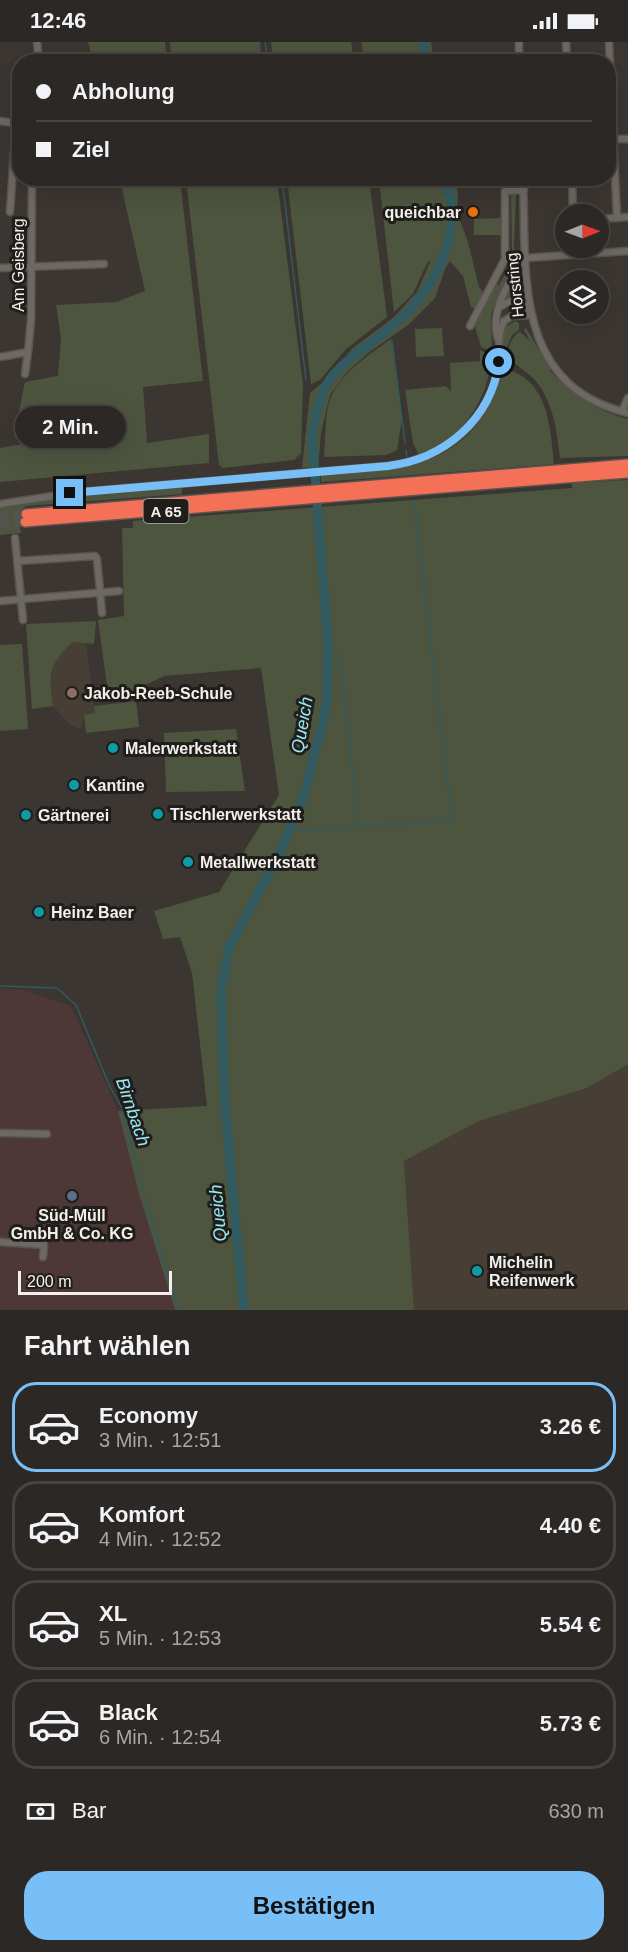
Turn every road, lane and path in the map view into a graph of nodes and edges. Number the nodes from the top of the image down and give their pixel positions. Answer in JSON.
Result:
{"nodes":[{"id":1,"x":12,"y":186,"type":"edge"},
{"id":2,"x":32,"y":186,"type":"edge"},
{"id":3,"x":524,"y":186,"type":"edge"},
{"id":4,"x":572,"y":186,"type":"edge"},
{"id":5,"x":615,"y":186,"type":"edge"},
{"id":6,"x":524,"y":190,"type":"junction"},
{"id":7,"x":573,"y":204,"type":"edge"},
{"id":8,"x":10,"y":212,"type":"dead end"},
{"id":9,"x":628,"y":217,"type":"edge"},
{"id":10,"x":609,"y":218,"type":"edge"},
{"id":11,"x":617,"y":218,"type":"junction"},
{"id":12,"x":628,"y":251,"type":"edge"},
{"id":13,"x":525,"y":258,"type":"junction"},
{"id":14,"x":104,"y":264,"type":"dead end"},
{"id":15,"x":31,"y":267,"type":"junction"},
{"id":16,"x":0,"y":268,"type":"edge"},
{"id":17,"x":500,"y":308,"type":"junction"},
{"id":18,"x":530,"y":313,"type":"junction"},
{"id":19,"x":470,"y":326,"type":"dead end"},
{"id":20,"x":500,"y":343,"type":"junction"},
{"id":21,"x":28,"y":352,"type":"junction"},
{"id":22,"x":0,"y":357,"type":"edge"},
{"id":23,"x":26,"y":374,"type":"dead end"},
{"id":24,"x":628,"y":398,"type":"edge"},
{"id":25,"x":625,"y":412,"type":"edge"},
{"id":26,"x":628,"y":464,"type":"edge"},
{"id":27,"x":628,"y":473,"type":"edge"},
{"id":28,"x":326,"y":493,"type":"junction"},
{"id":29,"x":0,"y":504,"type":"edge"},
{"id":30,"x":25,"y":518,"type":"tunnel mouth"},
{"id":31,"x":15,"y":538,"type":"dead end"},
{"id":32,"x":17,"y":561,"type":"junction"},
{"id":33,"x":119,"y":591,"type":"dead end"},
{"id":34,"x":100,"y":593,"type":"junction"},
{"id":35,"x":0,"y":601,"type":"edge"},
{"id":36,"x":21,"y":601,"type":"junction"},
{"id":37,"x":102,"y":613,"type":"dead end"},
{"id":38,"x":23,"y":620,"type":"dead end"},
{"id":39,"x":0,"y":1133,"type":"edge"},
{"id":40,"x":47,"y":1134,"type":"dead end"},
{"id":41,"x":0,"y":1242,"type":"edge"},
{"id":42,"x":43,"y":1257,"type":"dead end"}],
"edges":[{"from":1,"to":8,"type":"street"},
{"from":2,"to":15,"type":"street","name":"Am Geisberg"},
{"from":3,"to":6,"type":"street","name":"Horstring"},
{"from":4,"to":7,"type":"street"},
{"from":5,"to":11,"type":"street"},
{"from":6,"to":13,"type":"street","name":"Horstring"},
{"from":6,"to":19,"type":"street"},
{"from":9,"to":11,"type":"street"},
{"from":10,"to":11,"type":"street"},
{"from":12,"to":13,"type":"street"},
{"from":13,"to":17,"type":"street"},
{"from":13,"to":18,"type":"street","name":"Horstring"},
{"from":14,"to":15,"type":"street"},
{"from":15,"to":16,"type":"street"},
{"from":15,"to":21,"type":"street","name":"Am Geisberg"},
{"from":17,"to":18,"type":"street"},
{"from":17,"to":20,"type":"street"},
{"from":18,"to":20,"type":"street"},
{"from":18,"to":25,"type":"street","name":"Horstring"},
{"from":20,"to":29,"type":"street"},
{"from":21,"to":22,"type":"street"},
{"from":21,"to":23,"type":"street","name":"Am Geisberg"},
{"from":24,"to":25,"type":"street"},
{"from":26,"to":28,"type":"highway","number":"A 65"},
{"from":27,"to":28,"type":"highway","number":"A 65"},
{"from":28,"to":30,"type":"highway","number":"A 65"},
{"from":31,"to":32,"type":"street"},
{"from":32,"to":34,"type":"street"},
{"from":32,"to":36,"type":"street"},
{"from":33,"to":34,"type":"street"},
{"from":34,"to":36,"type":"street"},
{"from":34,"to":37,"type":"street"},
{"from":35,"to":36,"type":"street"},
{"from":36,"to":38,"type":"street"},
{"from":39,"to":40,"type":"street"},
{"from":41,"to":42,"type":"street"}]}
